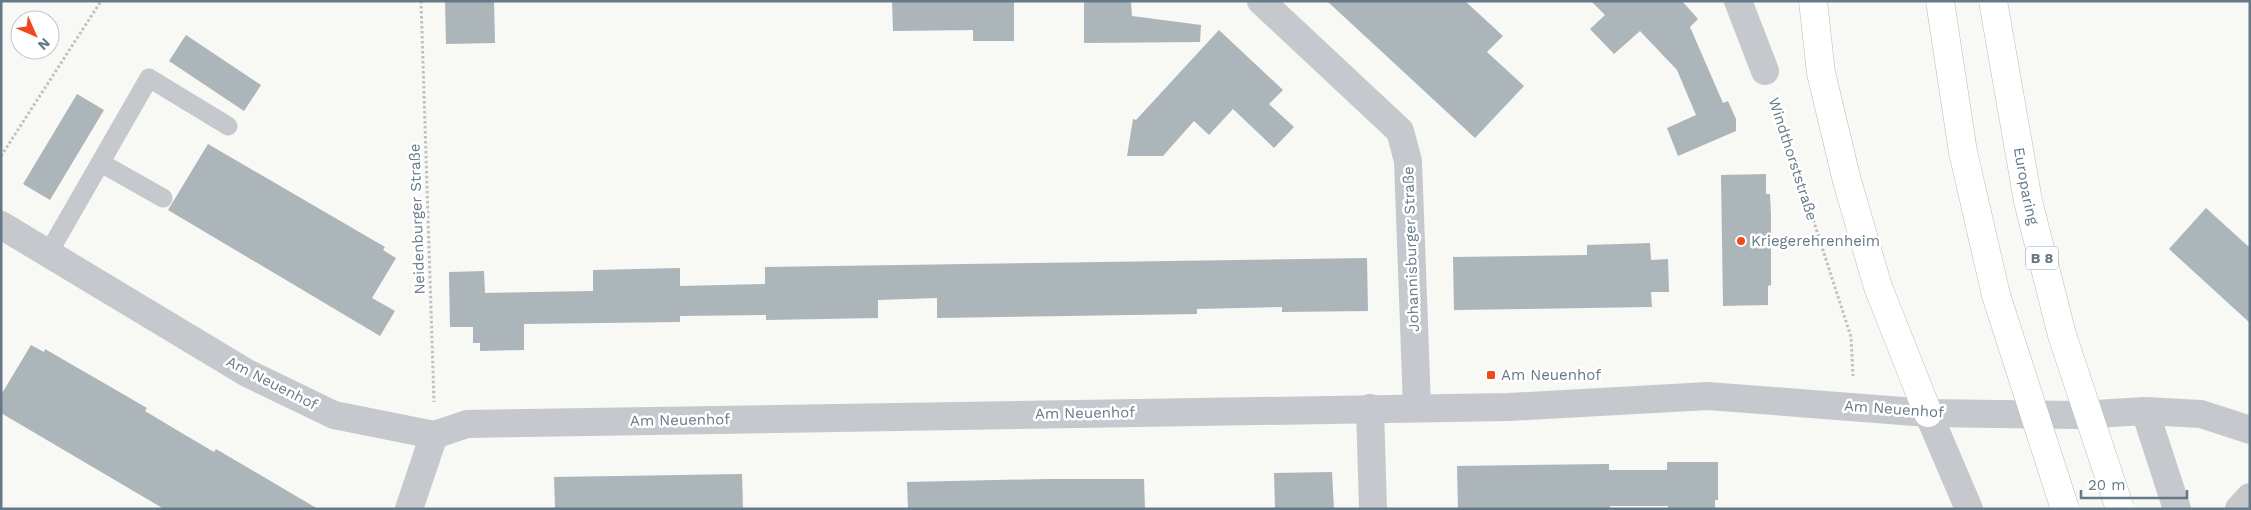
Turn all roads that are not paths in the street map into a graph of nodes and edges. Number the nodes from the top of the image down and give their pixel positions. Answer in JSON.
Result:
{"nodes":[{"id":1,"x":1261,"y":1,"type":"edge"},
{"id":2,"x":1738,"y":1,"type":"edge"},
{"id":3,"x":1813,"y":1,"type":"edge"},
{"id":4,"x":1940,"y":1,"type":"edge"},
{"id":5,"x":1993,"y":1,"type":"edge"},
{"id":6,"x":1765,"y":71,"type":"road end"},
{"id":7,"x":228,"y":126,"type":"dead end"},
{"id":8,"x":101,"y":163,"type":"junction"},
{"id":9,"x":163,"y":198,"type":"dead end"},
{"id":10,"x":1,"y":225,"type":"edge"},
{"id":11,"x":49,"y":252,"type":"junction"},
{"id":12,"x":1417,"y":407,"type":"junction"},
{"id":13,"x":1370,"y":408,"type":"junction"},
{"id":14,"x":2145,"y":410,"type":"junction"},
{"id":15,"x":1928,"y":413,"type":"junction"},
{"id":16,"x":2250,"y":430,"type":"edge"},
{"id":17,"x":434,"y":435,"type":"junction"},
{"id":18,"x":2250,"y":497,"type":"edge"},
{"id":19,"x":410,"y":509,"type":"edge"},
{"id":20,"x":1373,"y":509,"type":"edge"},
{"id":21,"x":1969,"y":509,"type":"edge"},
{"id":22,"x":2065,"y":509,"type":"edge"},
{"id":23,"x":2120,"y":509,"type":"edge"},
{"id":24,"x":2178,"y":509,"type":"edge"},
{"id":25,"x":2239,"y":509,"type":"edge"}],
"edges":[{"from":1,"to":12,"type":"street","name":"Johannisburger Straße"},
{"from":2,"to":6,"type":"street"},
{"from":3,"to":15,"type":"highway"},
{"from":4,"to":22,"type":"highway","bridge":true},
{"from":5,"to":23,"type":"highway","name":"Europaring","number":"B 8","bridge":true},
{"from":7,"to":8,"type":"lane"},
{"from":8,"to":9,"type":"lane"},
{"from":8,"to":11,"type":"lane"},
{"from":10,"to":11,"type":"street","name":"Am Neuenhof"},
{"from":11,"to":17,"type":"street","name":"Am Neuenhof"},
{"from":12,"to":13,"type":"street","name":"Am Neuenhof"},
{"from":12,"to":15,"type":"street","name":"Am Neuenhof"},
{"from":13,"to":17,"type":"street","name":"Am Neuenhof"},
{"from":13,"to":20,"type":"street"},
{"from":14,"to":15,"type":"street","name":"Am Neuenhof"},
{"from":14,"to":16,"type":"street","name":"Am Neuenhof"},
{"from":14,"to":24,"type":"street"},
{"from":15,"to":21,"type":"street"},
{"from":17,"to":19,"type":"street"},
{"from":18,"to":25,"type":"street"}]}
